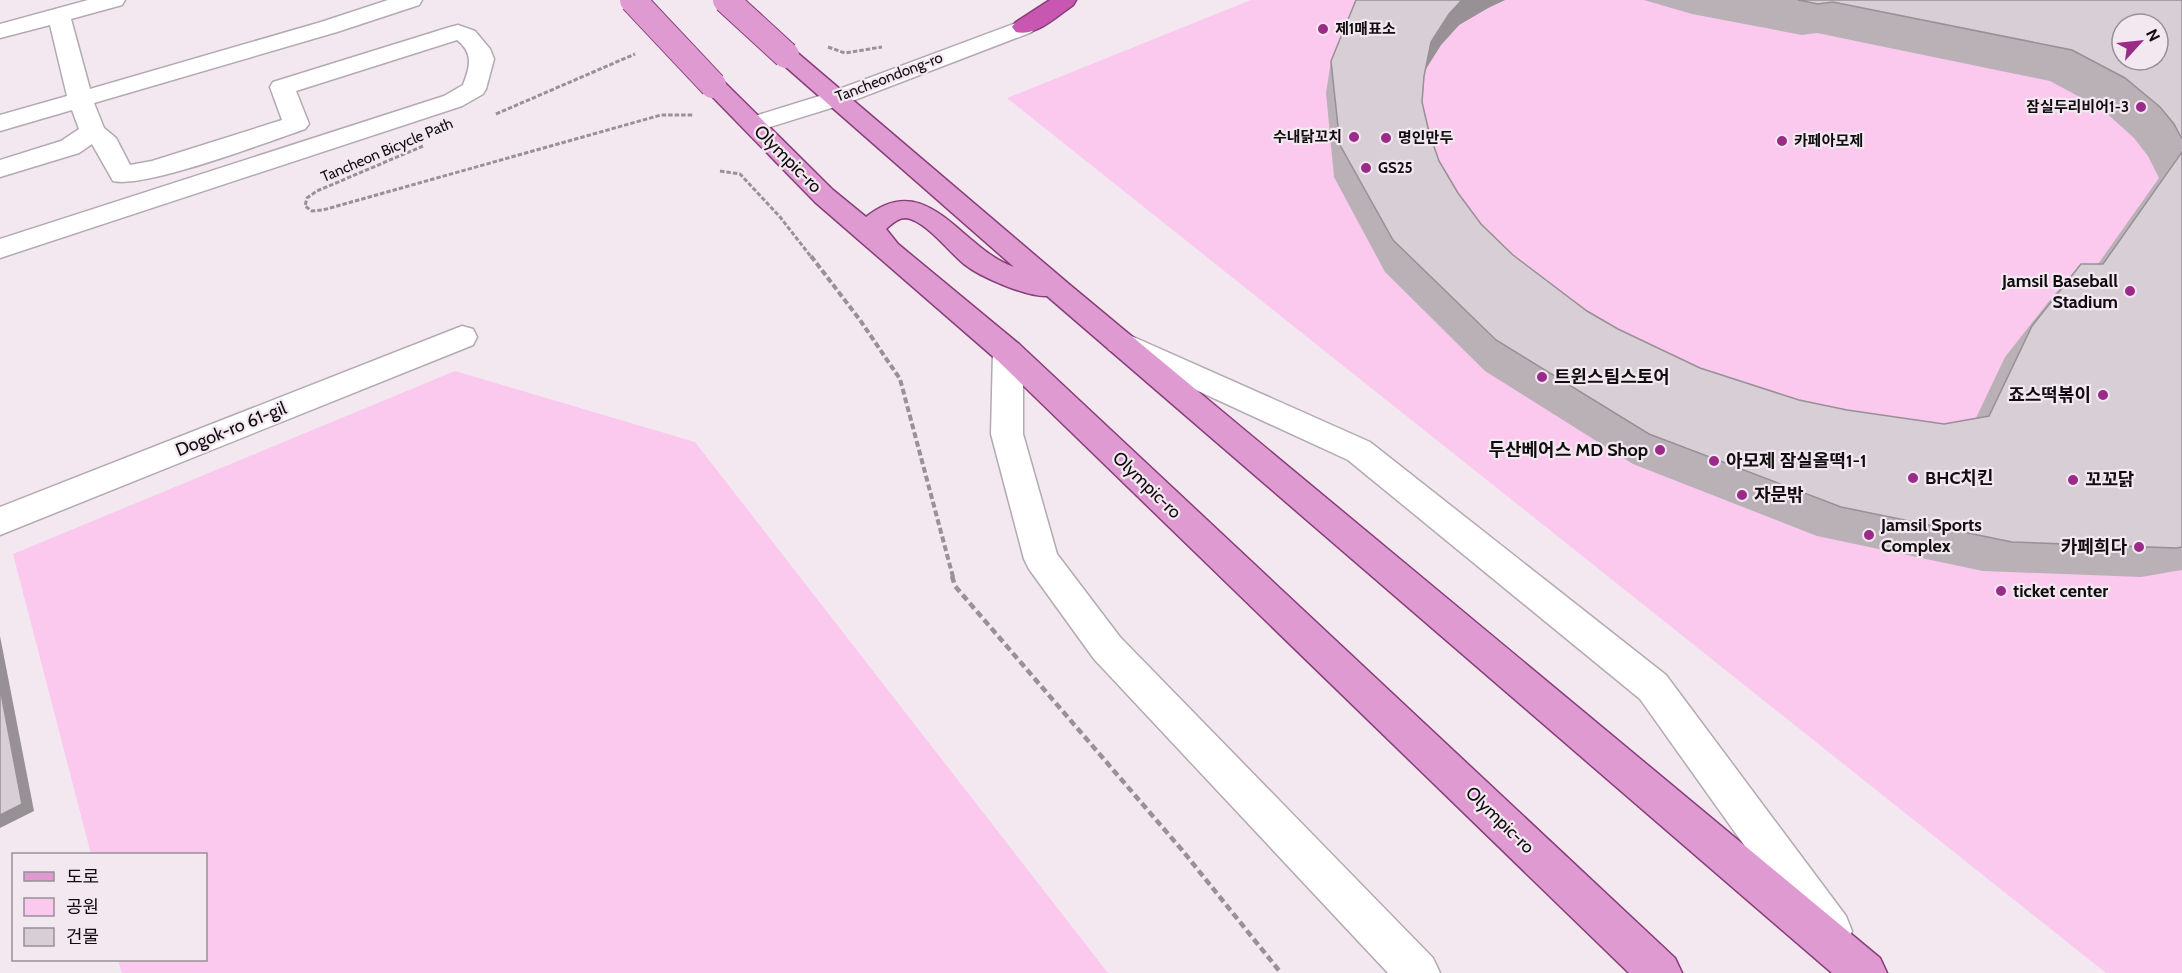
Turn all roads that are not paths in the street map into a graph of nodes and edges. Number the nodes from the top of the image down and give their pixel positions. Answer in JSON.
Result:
{"nodes":[{"id":1,"x":114,"y":0,"type":"edge"},
{"id":2,"x":367,"y":0,"type":"edge"},
{"id":3,"x":411,"y":0,"type":"edge"},
{"id":4,"x":633,"y":0,"type":"edge"},
{"id":5,"x":726,"y":0,"type":"edge"},
{"id":6,"x":1065,"y":0,"type":"edge"},
{"id":7,"x":59,"y":15,"type":"junction"},
{"id":8,"x":329,"y":27,"type":"junction"},
{"id":9,"x":1024,"y":27,"type":"joint"},
{"id":10,"x":0,"y":31,"type":"edge"},
{"id":11,"x":80,"y":99,"type":"junction"},
{"id":12,"x":835,"y":99,"type":"junction"},
{"id":13,"x":0,"y":123,"type":"edge"},
{"id":14,"x":754,"y":124,"type":"junction"},
{"id":15,"x":93,"y":131,"type":"junction"},
{"id":16,"x":0,"y":169,"type":"edge"},
{"id":17,"x":0,"y":249,"type":"edge"},
{"id":18,"x":894,"y":256,"type":"junction"},
{"id":19,"x":1060,"y":292,"type":"junction"},
{"id":20,"x":462,"y":338,"type":"dead end"},
{"id":21,"x":1119,"y":342,"type":"junction"},
{"id":22,"x":1008,"y":352,"type":"junction"},
{"id":23,"x":0,"y":521,"type":"edge"},
{"id":24,"x":1860,"y":968,"type":"edge"},
{"id":25,"x":1418,"y":973,"type":"edge"},
{"id":26,"x":1660,"y":973,"type":"edge"}],
"edges":[{"from":1,"to":7,"type":"street"},
{"from":2,"to":8,"type":"street"},
{"from":3,"to":8,"type":"street"},
{"from":4,"to":14,"type":"main road","name":"Olympic-ro","bridge":true},
{"from":5,"to":12,"type":"main road","bridge":true},
{"from":6,"to":9,"type":"highway"},
{"from":7,"to":10,"type":"street"},
{"from":7,"to":11,"type":"street"},
{"from":8,"to":11,"type":"street"},
{"from":9,"to":12,"type":"street","name":"Tancheondong-ro"},
{"from":11,"to":13,"type":"street"},
{"from":11,"to":15,"type":"street"},
{"from":12,"to":14,"type":"street","name":"Tancheondong-ro"},
{"from":12,"to":19,"type":"main road"},
{"from":14,"to":18,"type":"main road","name":"Olympic-ro"},
{"from":15,"to":16,"type":"street"},
{"from":15,"to":17,"type":"street"},
{"from":18,"to":19,"type":"main road"},
{"from":18,"to":22,"type":"main road","name":"Olympic-ro"},
{"from":19,"to":21,"type":"main road"},
{"from":20,"to":23,"type":"street","name":"Dogok-ro 61-gil"},
{"from":21,"to":24,"type":"main road"},
{"from":21,"to":24,"type":"street"},
{"from":22,"to":25,"type":"street"},
{"from":22,"to":26,"type":"main road","name":"Olympic-ro"}]}
